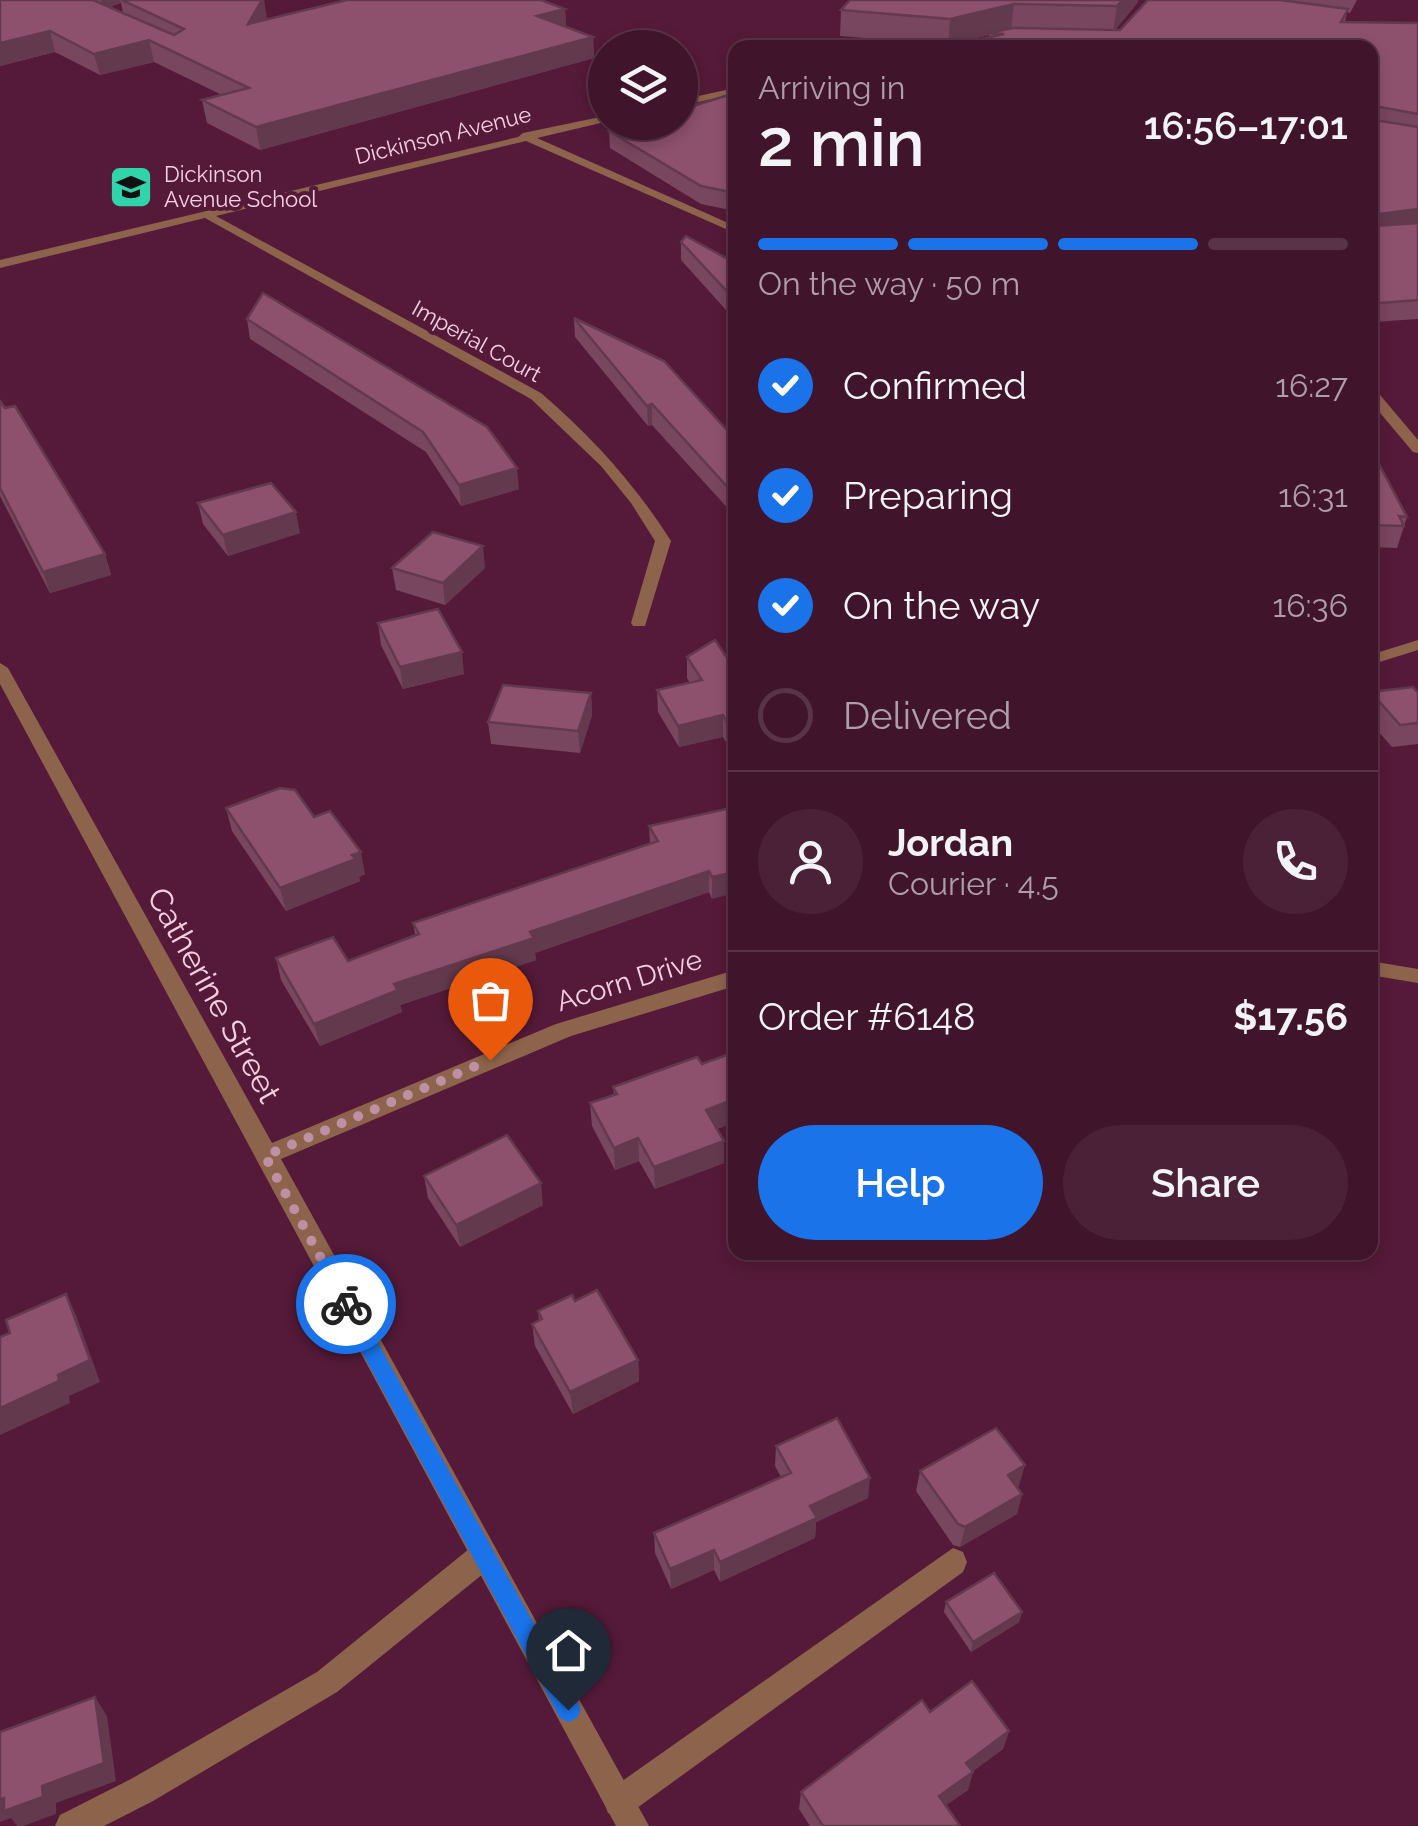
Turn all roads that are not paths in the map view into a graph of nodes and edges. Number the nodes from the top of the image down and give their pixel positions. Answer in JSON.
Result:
{"nodes":[{"id":1,"x":728,"y":93,"type":"edge"},
{"id":2,"x":698,"y":99,"type":"edge"},
{"id":3,"x":588,"y":122,"type":"edge"},
{"id":4,"x":523,"y":136,"type":"junction"},
{"id":5,"x":205,"y":214,"type":"junction"},
{"id":6,"x":728,"y":227,"type":"edge"},
{"id":7,"x":0,"y":264,"type":"edge"},
{"id":8,"x":1378,"y":401,"type":"edge"},
{"id":9,"x":1418,"y":448,"type":"edge"},
{"id":10,"x":639,"y":624,"type":"dead end"},
{"id":11,"x":1418,"y":645,"type":"edge"},
{"id":12,"x":1378,"y":658,"type":"edge"},
{"id":13,"x":0,"y":668,"type":"edge"},
{"id":14,"x":1378,"y":969,"type":"edge"},
{"id":15,"x":1418,"y":976,"type":"edge"},
{"id":16,"x":728,"y":980,"type":"edge"},
{"id":17,"x":265,"y":1156,"type":"junction"},
{"id":18,"x":484,"y":1555,"type":"junction"},
{"id":19,"x":953,"y":1562,"type":"dead end"},
{"id":20,"x":626,"y":1814,"type":"edge"},
{"id":21,"x":71,"y":1826,"type":"edge"}],
"edges":[{"from":1,"to":2,"type":"street"},
{"from":3,"to":4,"type":"street","name":"Dickinson Avenue"},
{"from":4,"to":5,"type":"street","name":"Dickinson Avenue"},
{"from":4,"to":6,"type":"street"},
{"from":5,"to":7,"type":"street","name":"Dickinson Avenue"},
{"from":5,"to":10,"type":"street","name":"Imperial Court"},
{"from":8,"to":9,"type":"street"},
{"from":11,"to":12,"type":"street"},
{"from":13,"to":17,"type":"street","name":"Catherine Street"},
{"from":14,"to":15,"type":"street"},
{"from":16,"to":17,"type":"street","name":"Acorn Drive"},
{"from":17,"to":18,"type":"street","name":"Catherine Street"},
{"from":18,"to":20,"type":"street","name":"Catherine Street"},
{"from":18,"to":21,"type":"street"},
{"from":19,"to":20,"type":"street"}]}
